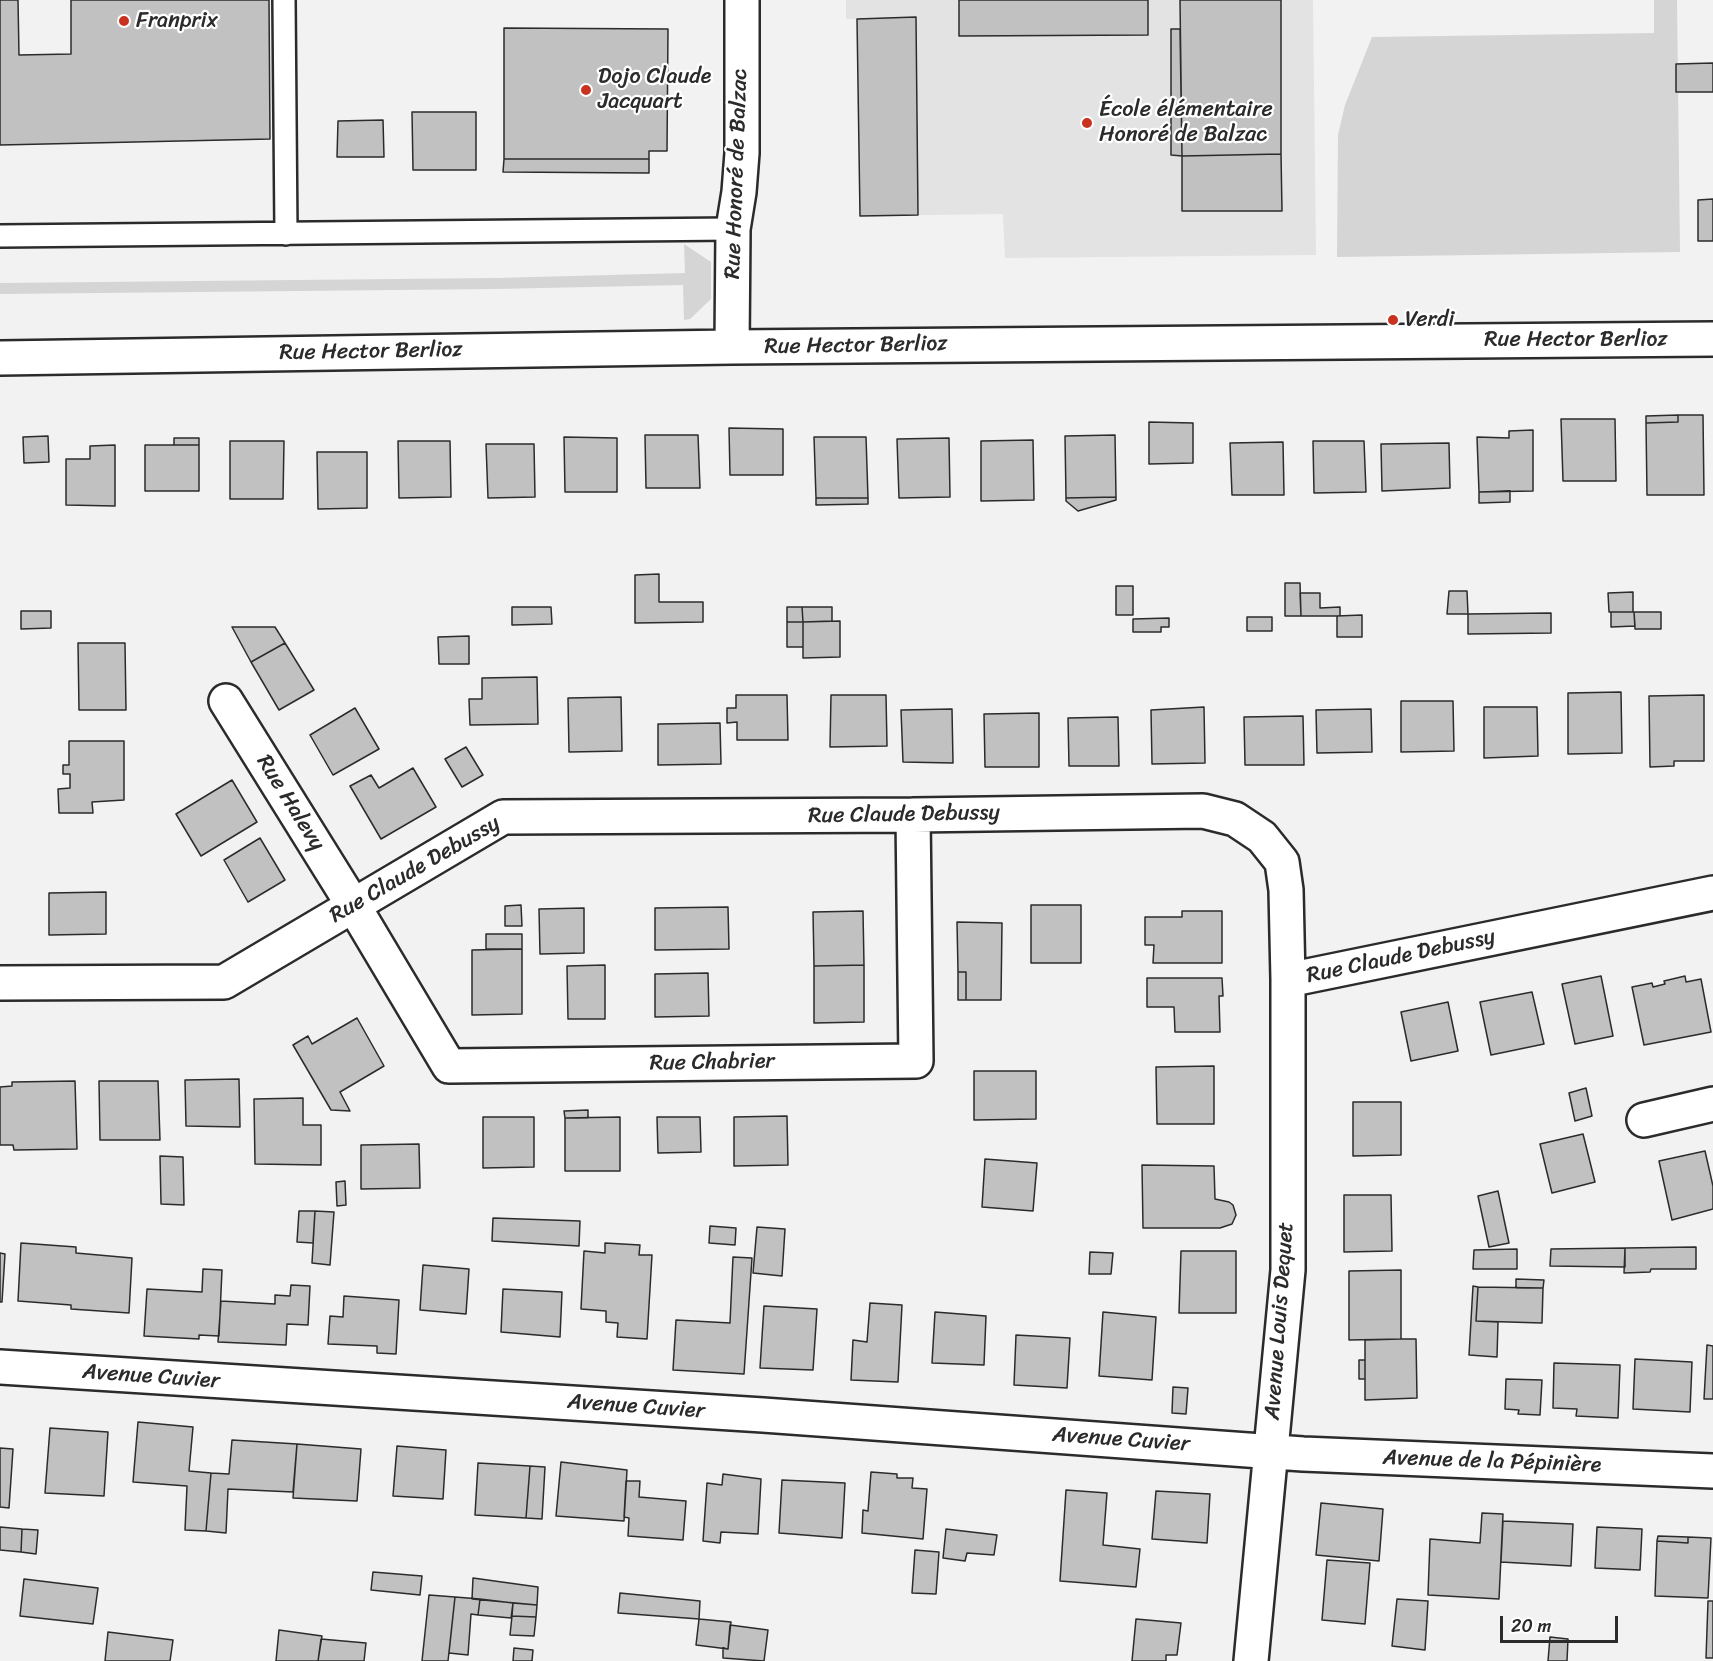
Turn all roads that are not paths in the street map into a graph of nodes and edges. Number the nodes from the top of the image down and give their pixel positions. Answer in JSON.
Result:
{"nodes":[{"id":1,"x":284,"y":0,"type":"edge"},
{"id":2,"x":742,"y":0,"type":"edge"},
{"id":3,"x":733,"y":229,"type":"junction"},
{"id":4,"x":286,"y":234,"type":"junction"},
{"id":5,"x":0,"y":236,"type":"edge"},
{"id":6,"x":1713,"y":339,"type":"edge"},
{"id":7,"x":732,"y":347,"type":"junction"},
{"id":8,"x":0,"y":358,"type":"edge"},
{"id":9,"x":226,"y":701,"type":"dead end"},
{"id":10,"x":913,"y":815,"type":"junction"},
{"id":11,"x":1713,"y":893,"type":"edge"},
{"id":12,"x":353,"y":905,"type":"junction"},
{"id":13,"x":1288,"y":980,"type":"junction"},
{"id":14,"x":0,"y":983,"type":"edge"},
{"id":15,"x":1713,"y":1104,"type":"edge"},
{"id":16,"x":1644,"y":1120,"type":"dead end"},
{"id":17,"x":0,"y":1367,"type":"edge"},
{"id":18,"x":1271,"y":1451,"type":"junction"},
{"id":19,"x":1713,"y":1471,"type":"edge"},
{"id":20,"x":1251,"y":1661,"type":"edge"}],
"edges":[{"from":1,"to":4,"type":"lane"},
{"from":2,"to":3,"type":"street","name":"Rue Honoré de Balzac"},
{"from":3,"to":4,"type":"lane"},
{"from":3,"to":7,"type":"street","name":"Rue Honoré de Balzac"},
{"from":4,"to":5,"type":"lane"},
{"from":6,"to":7,"type":"street","name":"Rue Hector Berlioz"},
{"from":7,"to":8,"type":"street","name":"Rue Hector Berlioz"},
{"from":9,"to":12,"type":"street","name":"Rue Halevy"},
{"from":10,"to":12,"type":"street","name":"Rue Claude Debussy"},
{"from":10,"to":12,"type":"street","name":"Rue Chabrier"},
{"from":10,"to":13,"type":"street","name":"Rue Claude Debussy"},
{"from":11,"to":13,"type":"street","name":"Rue Claude Debussy"},
{"from":12,"to":14,"type":"street","name":"Rue Claude Debussy"},
{"from":13,"to":18,"type":"street","name":"Avenue Louis Dequet"},
{"from":15,"to":16,"type":"street"},
{"from":17,"to":18,"type":"street","name":"Avenue Cuvier"},
{"from":18,"to":19,"type":"street","name":"Avenue de la Pépinière"},
{"from":18,"to":20,"type":"street","name":"Avenue Louis Dequet"}]}
